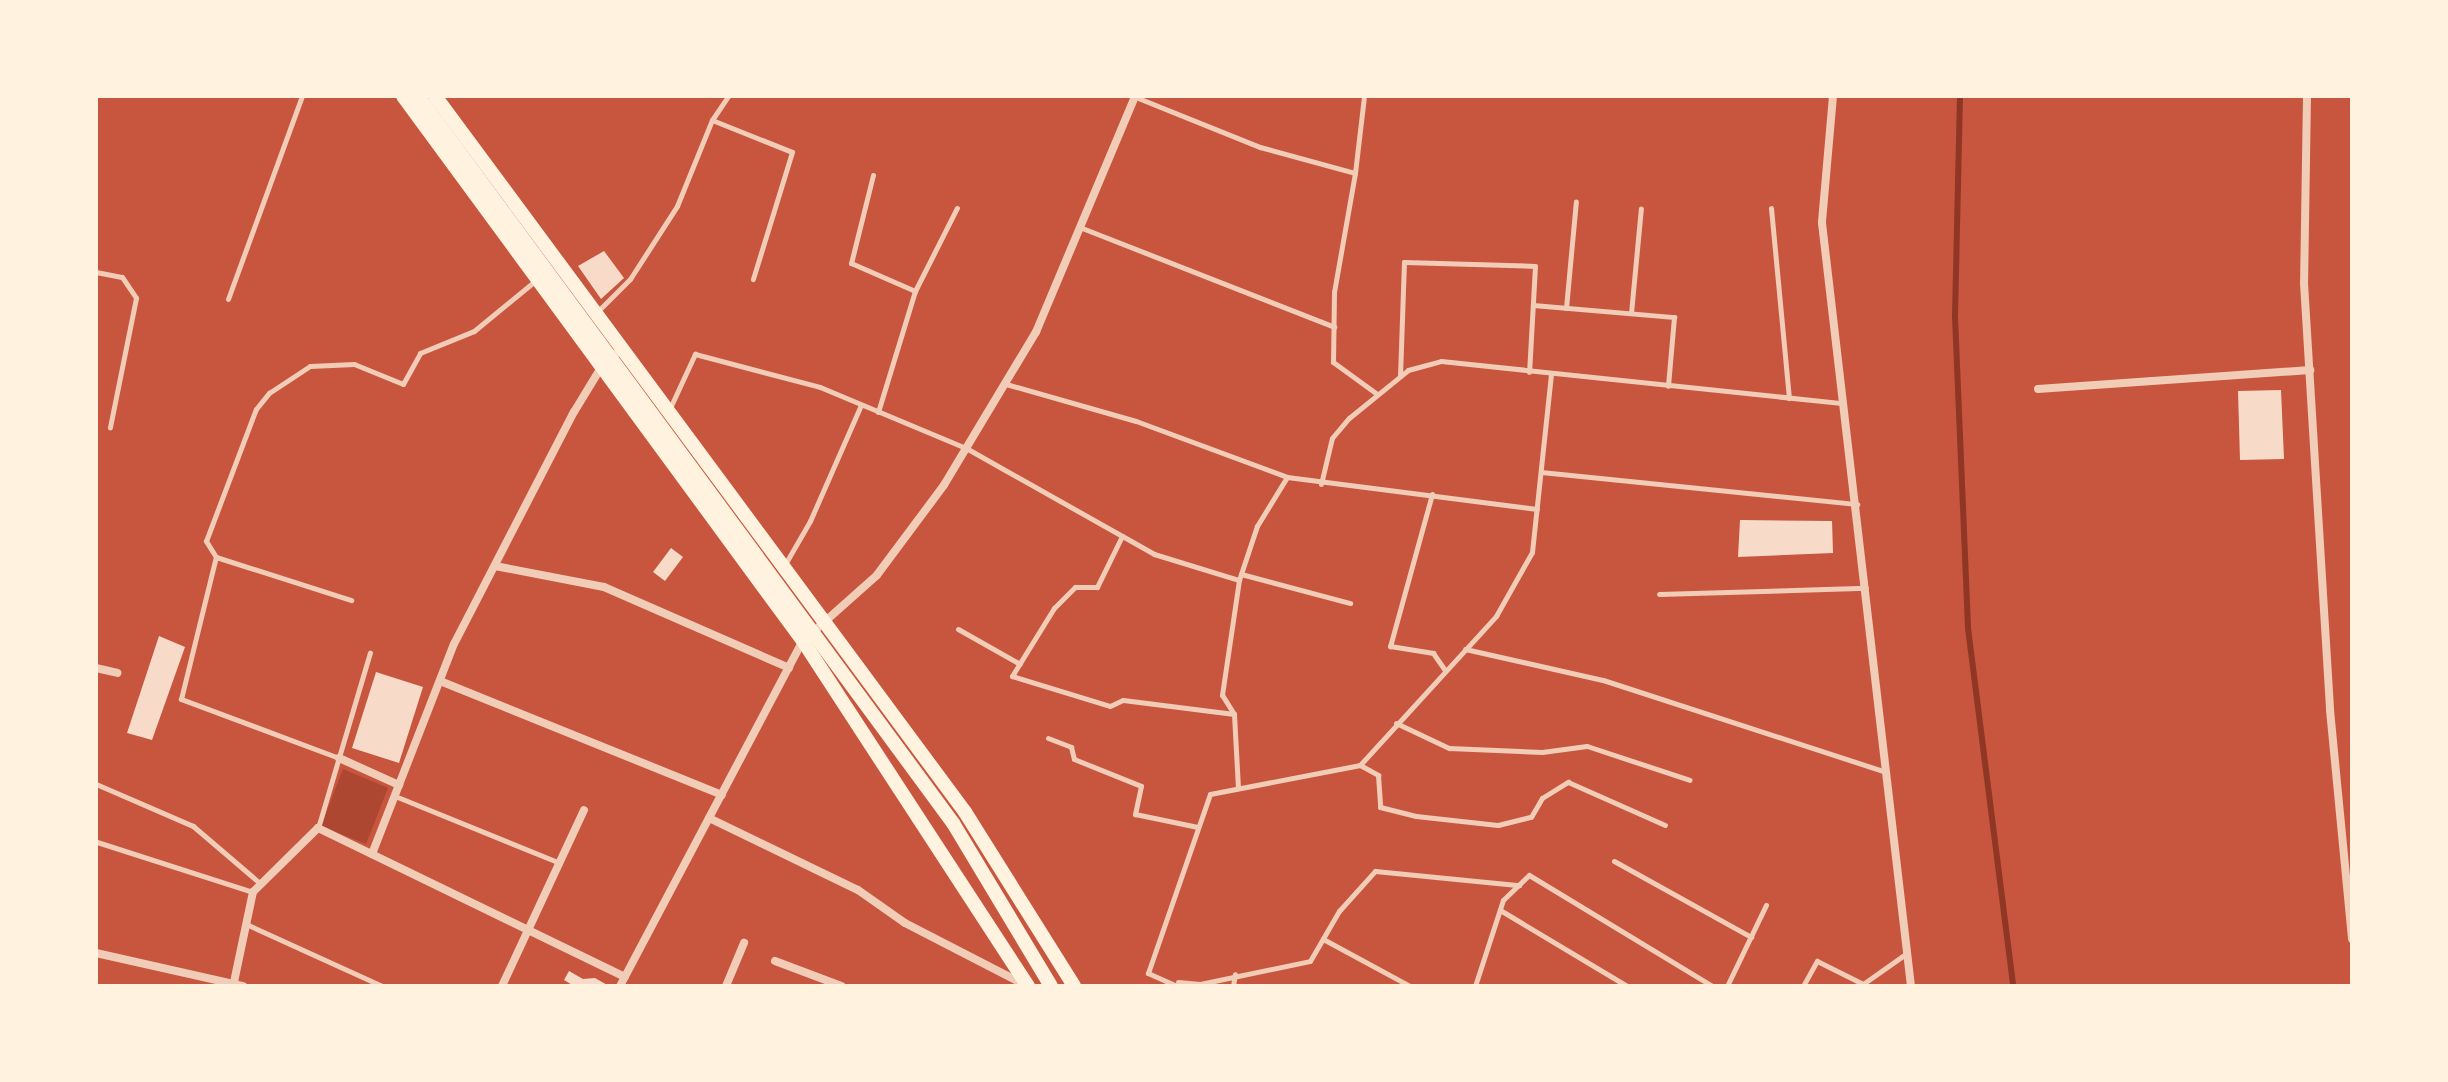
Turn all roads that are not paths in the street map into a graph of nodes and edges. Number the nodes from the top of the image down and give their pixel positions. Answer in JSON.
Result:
{"nodes":[{"id":1,"x":302,"y":96,"type":"edge"},
{"id":2,"x":403,"y":96,"type":"edge"},
{"id":3,"x":418,"y":96,"type":"edge"},
{"id":4,"x":435,"y":96,"type":"edge"},
{"id":5,"x":728,"y":96,"type":"edge"},
{"id":6,"x":1134,"y":96,"type":"edge"},
{"id":7,"x":1364,"y":96,"type":"edge"},
{"id":8,"x":1833,"y":96,"type":"edge"},
{"id":9,"x":2307,"y":96,"type":"edge"},
{"id":10,"x":712,"y":120,"type":"junction"},
{"id":11,"x":1355,"y":173,"type":"junction"},
{"id":12,"x":873,"y":175,"type":"dead end"},
{"id":13,"x":1576,"y":201,"type":"dead end"},
{"id":14,"x":957,"y":208,"type":"dead end"},
{"id":15,"x":1641,"y":208,"type":"dead end"},
{"id":16,"x":1771,"y":208,"type":"dead end"},
{"id":17,"x":1082,"y":228,"type":"junction"},
{"id":18,"x":96,"y":272,"type":"edge"},
{"id":19,"x":538,"y":278,"type":"junction"},
{"id":20,"x":753,"y":279,"type":"dead end"},
{"id":21,"x":915,"y":291,"type":"junction"},
{"id":22,"x":228,"y":299,"type":"dead end"},
{"id":23,"x":1533,"y":305,"type":"junction"},
{"id":24,"x":1566,"y":308,"type":"junction"},
{"id":25,"x":596,"y":313,"type":"junction"},
{"id":26,"x":1631,"y":313,"type":"junction"},
{"id":27,"x":1334,"y":327,"type":"junction"},
{"id":28,"x":622,"y":348,"type":"junction"},
{"id":29,"x":602,"y":366,"type":"junction"},
{"id":30,"x":2310,"y":370,"type":"junction"},
{"id":31,"x":1529,"y":372,"type":"junction"},
{"id":32,"x":1551,"y":375,"type":"junction"},
{"id":33,"x":1400,"y":376,"type":"junction"},
{"id":34,"x":1005,"y":384,"type":"junction"},
{"id":35,"x":1668,"y":386,"type":"junction"},
{"id":36,"x":2038,"y":389,"type":"dead end"},
{"id":37,"x":1377,"y":394,"type":"junction"},
{"id":38,"x":1789,"y":398,"type":"junction"},
{"id":39,"x":1846,"y":404,"type":"junction"},
{"id":40,"x":861,"y":405,"type":"junction"},
{"id":41,"x":669,"y":411,"type":"junction"},
{"id":42,"x":878,"y":412,"type":"junction"},
{"id":43,"x":110,"y":427,"type":"dead end"},
{"id":44,"x":966,"y":448,"type":"junction"},
{"id":45,"x":1541,"y":472,"type":"junction"},
{"id":46,"x":1287,"y":477,"type":"junction"},
{"id":47,"x":1321,"y":484,"type":"junction"},
{"id":48,"x":1432,"y":494,"type":"junction"},
{"id":49,"x":1858,"y":504,"type":"junction"},
{"id":50,"x":1537,"y":509,"type":"junction"},
{"id":51,"x":1122,"y":536,"type":"junction"},
{"id":52,"x":216,"y":557,"type":"junction"},
{"id":53,"x":495,"y":566,"type":"junction"},
{"id":54,"x":783,"y":566,"type":"junction"},
{"id":55,"x":1240,"y":577,"type":"junction"},
{"id":56,"x":1867,"y":588,"type":"junction"},
{"id":57,"x":1659,"y":594,"type":"dead end"},
{"id":58,"x":351,"y":600,"type":"dead end"},
{"id":59,"x":1350,"y":603,"type":"dead end"},
{"id":60,"x":822,"y":619,"type":"junction"},
{"id":61,"x":958,"y":629,"type":"dead end"},
{"id":62,"x":803,"y":641,"type":"junction"},
{"id":63,"x":1465,"y":649,"type":"junction"},
{"id":64,"x":370,"y":653,"type":"dead end"},
{"id":65,"x":1020,"y":664,"type":"junction"},
{"id":66,"x":96,"y":668,"type":"edge"},
{"id":67,"x":789,"y":668,"type":"junction"},
{"id":68,"x":1445,"y":670,"type":"junction"},
{"id":69,"x":117,"y":673,"type":"dead end"},
{"id":70,"x":440,"y":681,"type":"junction"},
{"id":71,"x":1234,"y":714,"type":"junction"},
{"id":72,"x":1396,"y":723,"type":"junction"},
{"id":73,"x":1048,"y":738,"type":"dead end"},
{"id":74,"x":339,"y":758,"type":"junction"},
{"id":75,"x":1360,"y":765,"type":"junction"},
{"id":76,"x":1886,"y":772,"type":"junction"},
{"id":77,"x":1690,"y":780,"type":"dead end"},
{"id":78,"x":96,"y":784,"type":"edge"},
{"id":79,"x":399,"y":785,"type":"junction"},
{"id":80,"x":1238,"y":788,"type":"junction"},
{"id":81,"x":722,"y":795,"type":"junction"},
{"id":82,"x":395,"y":796,"type":"junction"},
{"id":83,"x":584,"y":810,"type":"dead end"},
{"id":84,"x":709,"y":818,"type":"junction"},
{"id":85,"x":1665,"y":825,"type":"dead end"},
{"id":86,"x":1198,"y":827,"type":"junction"},
{"id":87,"x":318,"y":828,"type":"junction"},
{"id":88,"x":97,"y":842,"type":"edge"},
{"id":89,"x":372,"y":854,"type":"junction"},
{"id":90,"x":1614,"y":861,"type":"dead end"},
{"id":91,"x":560,"y":863,"type":"junction"},
{"id":92,"x":261,"y":884,"type":"junction"},
{"id":93,"x":1519,"y":885,"type":"junction"},
{"id":94,"x":253,"y":892,"type":"junction"},
{"id":95,"x":1766,"y":905,"type":"dead end"},
{"id":96,"x":1500,"y":910,"type":"junction"},
{"id":97,"x":246,"y":924,"type":"junction"},
{"id":98,"x":528,"y":930,"type":"junction"},
{"id":99,"x":1751,"y":937,"type":"junction"},
{"id":100,"x":1323,"y":939,"type":"junction"},
{"id":101,"x":2352,"y":939,"type":"edge"},
{"id":102,"x":744,"y":943,"type":"dead end"},
{"id":103,"x":96,"y":953,"type":"edge"},
{"id":104,"x":1907,"y":953,"type":"junction"},
{"id":105,"x":775,"y":961,"type":"dead end"},
{"id":106,"x":1235,"y":974,"type":"junction"},
{"id":107,"x":623,"y":982,"type":"edge"},
{"id":108,"x":239,"y":984,"type":"edge"},
{"id":109,"x":1177,"y":984,"type":"edge"},
{"id":110,"x":382,"y":986,"type":"edge"},
{"id":111,"x":502,"y":986,"type":"edge"},
{"id":112,"x":726,"y":986,"type":"edge"},
{"id":113,"x":841,"y":986,"type":"edge"},
{"id":114,"x":1028,"y":986,"type":"edge"},
{"id":115,"x":1051,"y":986,"type":"edge"},
{"id":116,"x":1074,"y":986,"type":"edge"},
{"id":117,"x":1233,"y":986,"type":"edge"},
{"id":118,"x":1410,"y":986,"type":"edge"},
{"id":119,"x":1475,"y":986,"type":"edge"},
{"id":120,"x":1627,"y":986,"type":"edge"},
{"id":121,"x":1712,"y":986,"type":"edge"},
{"id":122,"x":1727,"y":986,"type":"edge"},
{"id":123,"x":1803,"y":986,"type":"edge"},
{"id":124,"x":1911,"y":986,"type":"edge"}],
"edges":[{"from":1,"to":22,"type":"lane"},
{"from":2,"to":19,"type":"main road"},
{"from":3,"to":115,"type":"main road"},
{"from":4,"to":25,"type":"main road"},
{"from":5,"to":10,"type":"lane"},
{"from":6,"to":11,"type":"lane"},
{"from":6,"to":17,"type":"street"},
{"from":7,"to":11,"type":"lane"},
{"from":8,"to":39,"type":"street"},
{"from":9,"to":30,"type":"street"},
{"from":10,"to":20,"type":"lane"},
{"from":10,"to":25,"type":"lane"},
{"from":11,"to":27,"type":"lane"},
{"from":12,"to":21,"type":"lane"},
{"from":13,"to":24,"type":"lane"},
{"from":14,"to":21,"type":"lane"},
{"from":15,"to":26,"type":"lane"},
{"from":16,"to":38,"type":"lane"},
{"from":17,"to":27,"type":"lane"},
{"from":17,"to":34,"type":"street"},
{"from":18,"to":43,"type":"lane"},
{"from":19,"to":29,"type":"main road"},
{"from":19,"to":52,"type":"lane"},
{"from":21,"to":42,"type":"lane"},
{"from":23,"to":24,"type":"lane"},
{"from":23,"to":31,"type":"lane"},
{"from":23,"to":33,"type":"lane"},
{"from":24,"to":26,"type":"lane"},
{"from":25,"to":28,"type":"main road"},
{"from":26,"to":35,"type":"lane"},
{"from":27,"to":37,"type":"lane"},
{"from":28,"to":29,"type":"street"},
{"from":28,"to":41,"type":"main road"},
{"from":29,"to":53,"type":"street"},
{"from":29,"to":62,"type":"main road"},
{"from":30,"to":36,"type":"street"},
{"from":30,"to":101,"type":"street"},
{"from":31,"to":32,"type":"lane"},
{"from":31,"to":33,"type":"lane"},
{"from":32,"to":35,"type":"lane"},
{"from":32,"to":45,"type":"lane"},
{"from":33,"to":37,"type":"lane"},
{"from":34,"to":44,"type":"street"},
{"from":34,"to":46,"type":"lane"},
{"from":35,"to":38,"type":"lane"},
{"from":37,"to":47,"type":"lane"},
{"from":38,"to":39,"type":"lane"},
{"from":39,"to":49,"type":"street"},
{"from":40,"to":41,"type":"lane"},
{"from":40,"to":42,"type":"lane"},
{"from":40,"to":54,"type":"lane"},
{"from":41,"to":54,"type":"main road"},
{"from":42,"to":44,"type":"lane"},
{"from":44,"to":51,"type":"lane"},
{"from":44,"to":60,"type":"street"},
{"from":45,"to":49,"type":"lane"},
{"from":45,"to":50,"type":"lane"},
{"from":46,"to":47,"type":"lane"},
{"from":46,"to":55,"type":"lane"},
{"from":47,"to":48,"type":"lane"},
{"from":48,"to":50,"type":"lane"},
{"from":48,"to":68,"type":"lane"},
{"from":49,"to":56,"type":"street"},
{"from":50,"to":63,"type":"lane"},
{"from":51,"to":55,"type":"lane"},
{"from":51,"to":65,"type":"lane"},
{"from":52,"to":58,"type":"lane"},
{"from":52,"to":74,"type":"lane"},
{"from":53,"to":67,"type":"street"},
{"from":53,"to":70,"type":"street"},
{"from":54,"to":60,"type":"main road"},
{"from":55,"to":59,"type":"lane"},
{"from":55,"to":71,"type":"lane"},
{"from":56,"to":57,"type":"lane"},
{"from":56,"to":76,"type":"street"},
{"from":60,"to":62,"type":"street"},
{"from":60,"to":116,"type":"main road"},
{"from":61,"to":65,"type":"lane"},
{"from":62,"to":67,"type":"street"},
{"from":62,"to":114,"type":"main road"},
{"from":63,"to":68,"type":"lane"},
{"from":63,"to":76,"type":"lane"},
{"from":64,"to":74,"type":"lane"},
{"from":65,"to":71,"type":"lane"},
{"from":66,"to":69,"type":"street"},
{"from":67,"to":81,"type":"street"},
{"from":68,"to":72,"type":"lane"},
{"from":70,"to":79,"type":"street"},
{"from":70,"to":81,"type":"street"},
{"from":71,"to":80,"type":"lane"},
{"from":72,"to":75,"type":"lane"},
{"from":72,"to":77,"type":"lane"},
{"from":73,"to":86,"type":"lane"},
{"from":74,"to":79,"type":"street"},
{"from":74,"to":87,"type":"lane"},
{"from":75,"to":80,"type":"lane"},
{"from":75,"to":85,"type":"lane"},
{"from":76,"to":104,"type":"street"},
{"from":78,"to":92,"type":"lane"},
{"from":79,"to":82,"type":"street"},
{"from":80,"to":86,"type":"lane"},
{"from":81,"to":84,"type":"street"},
{"from":82,"to":89,"type":"street"},
{"from":82,"to":91,"type":"lane"},
{"from":83,"to":91,"type":"street"},
{"from":84,"to":107,"type":"street"},
{"from":84,"to":114,"type":"street"},
{"from":86,"to":109,"type":"lane"},
{"from":87,"to":89,"type":"street"},
{"from":87,"to":92,"type":"street"},
{"from":88,"to":94,"type":"lane"},
{"from":89,"to":98,"type":"street"},
{"from":90,"to":99,"type":"lane"},
{"from":91,"to":98,"type":"street"},
{"from":92,"to":94,"type":"street"},
{"from":93,"to":96,"type":"lane"},
{"from":93,"to":100,"type":"lane"},
{"from":93,"to":121,"type":"lane"},
{"from":94,"to":97,"type":"street"},
{"from":95,"to":99,"type":"lane"},
{"from":96,"to":119,"type":"lane"},
{"from":96,"to":120,"type":"lane"},
{"from":97,"to":108,"type":"street"},
{"from":97,"to":110,"type":"lane"},
{"from":98,"to":107,"type":"street"},
{"from":98,"to":111,"type":"street"},
{"from":99,"to":122,"type":"lane"},
{"from":100,"to":106,"type":"lane"},
{"from":100,"to":118,"type":"lane"},
{"from":102,"to":112,"type":"street"},
{"from":103,"to":108,"type":"street"},
{"from":104,"to":123,"type":"lane"},
{"from":104,"to":124,"type":"street"},
{"from":105,"to":113,"type":"street"},
{"from":106,"to":109,"type":"lane"},
{"from":106,"to":117,"type":"lane"}]}
